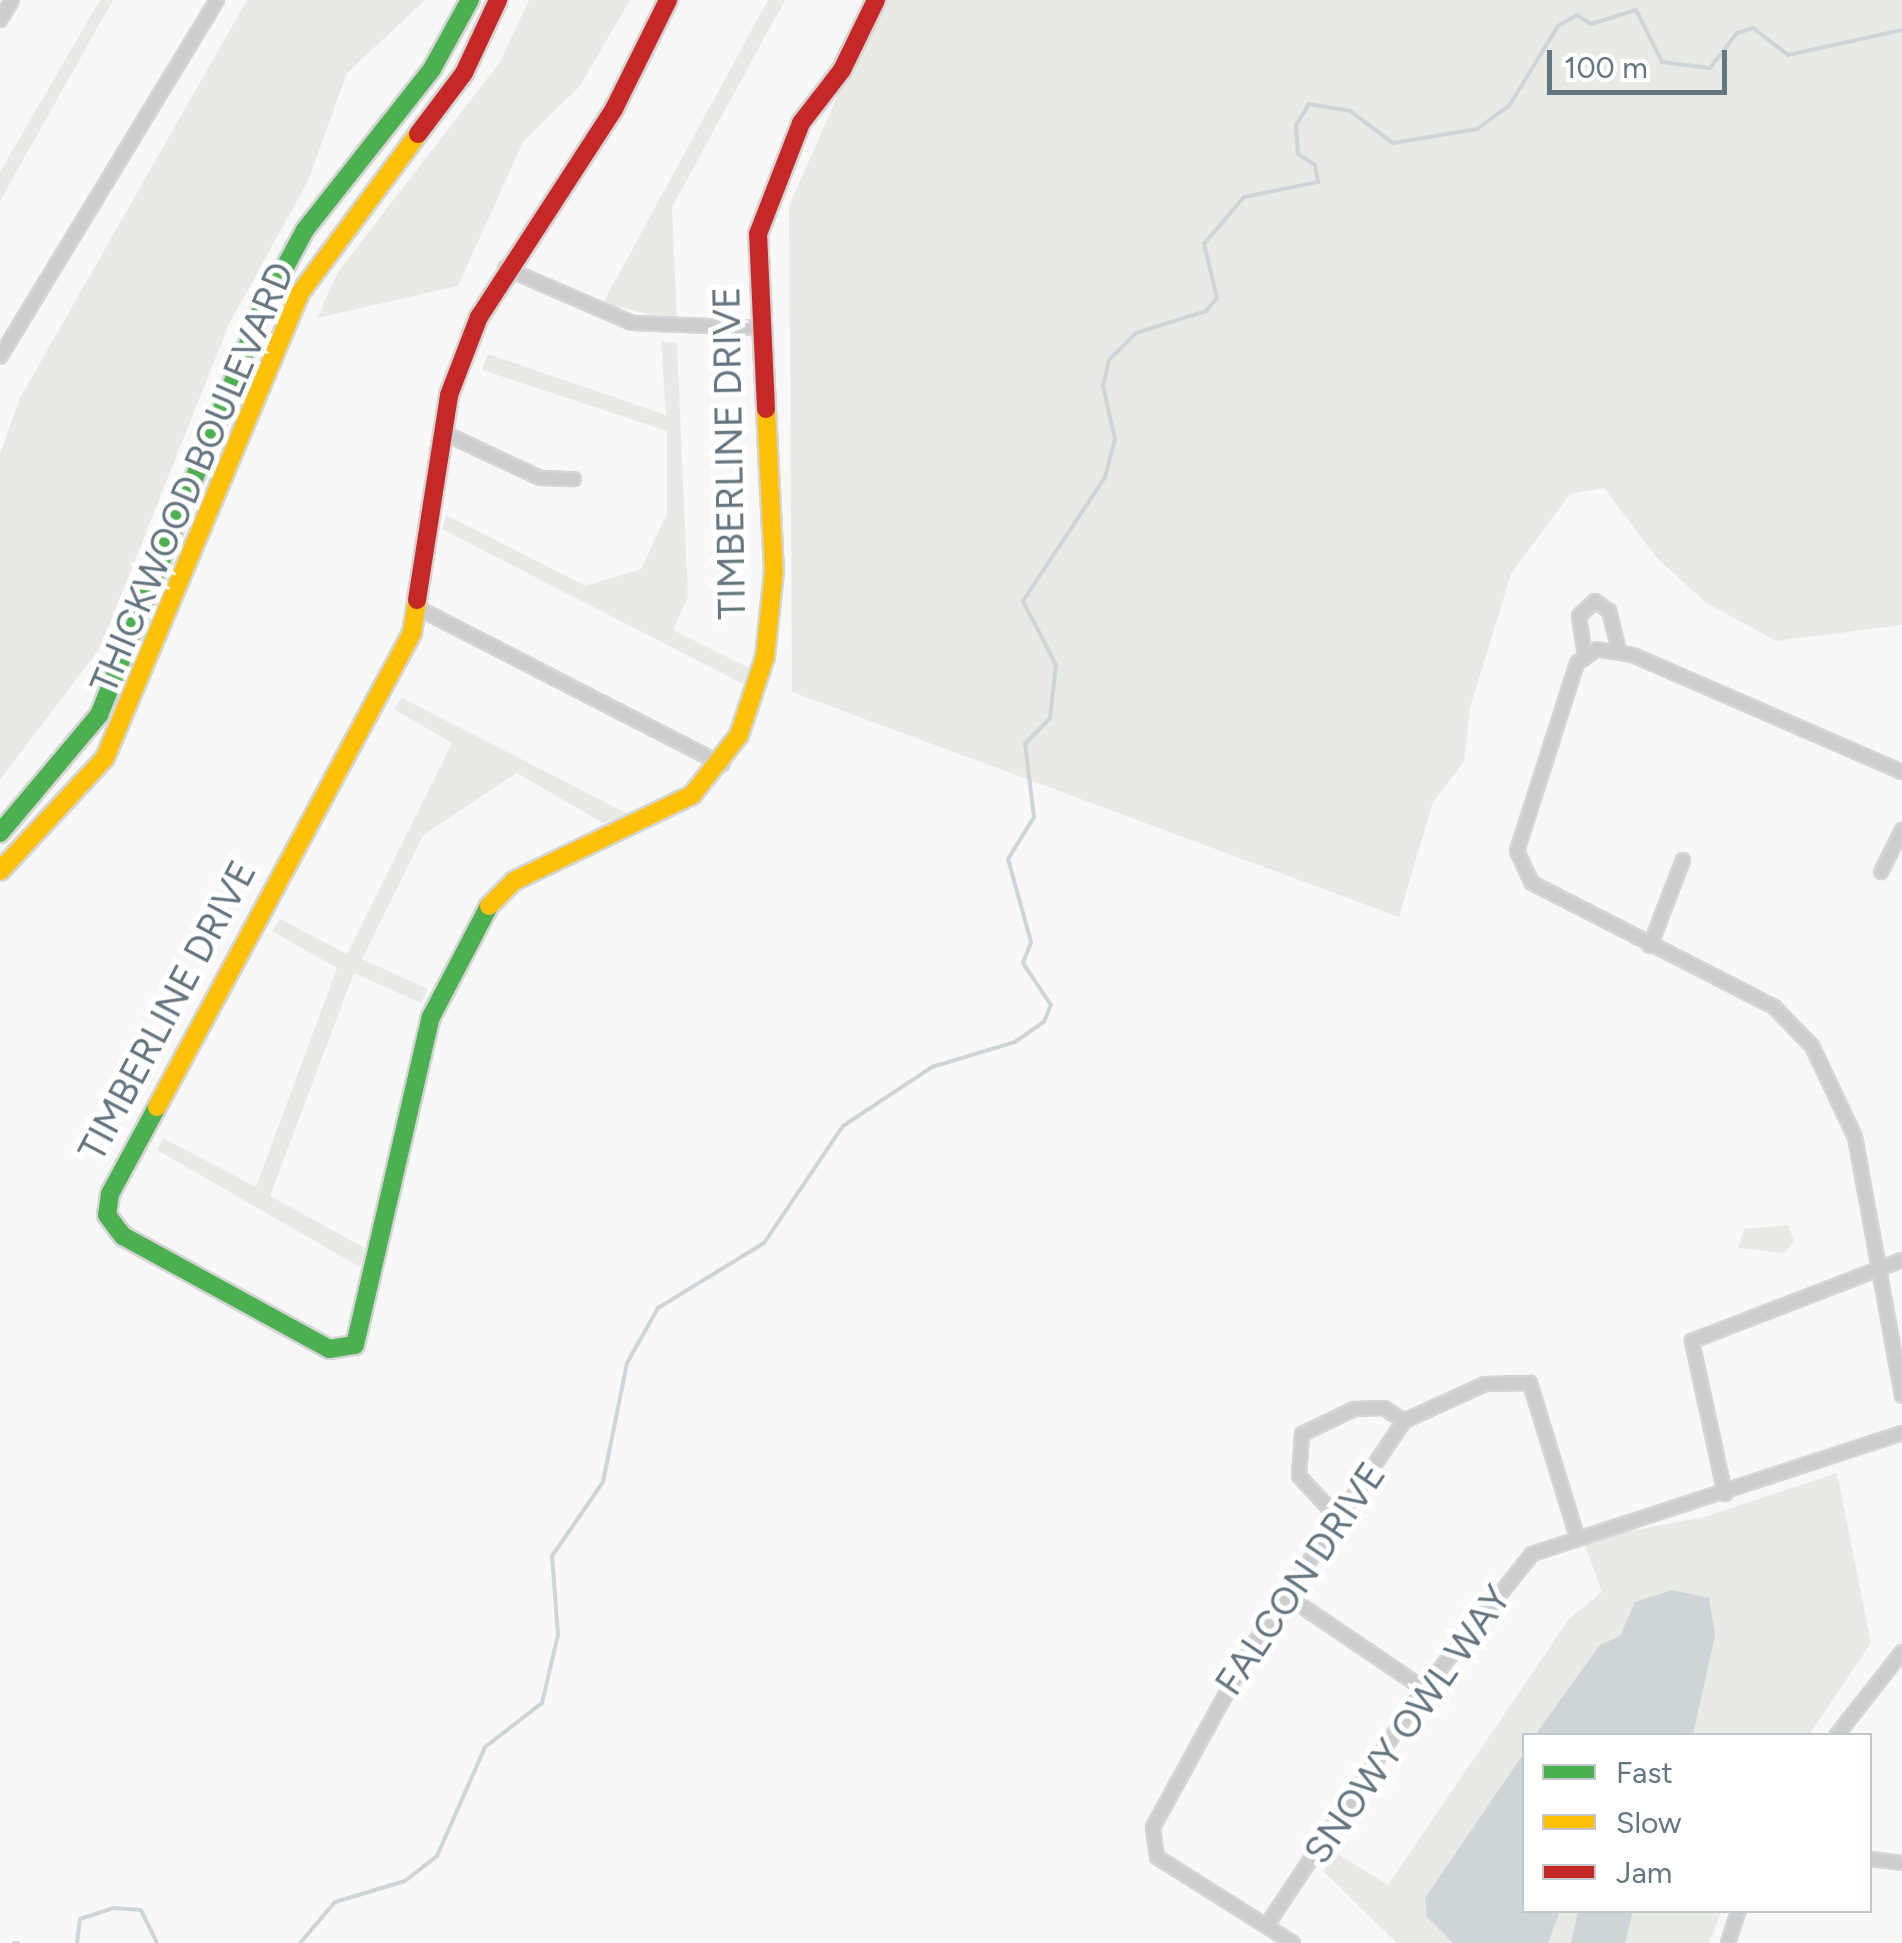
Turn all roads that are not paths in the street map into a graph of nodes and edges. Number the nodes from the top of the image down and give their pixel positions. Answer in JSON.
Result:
{"nodes":[{"id":1,"x":12,"y":0,"type":"edge"},
{"id":2,"x":218,"y":0,"type":"edge"},
{"id":3,"x":470,"y":0,"type":"edge"},
{"id":4,"x":498,"y":0,"type":"edge"},
{"id":5,"x":668,"y":0,"type":"edge"},
{"id":6,"x":876,"y":0,"type":"edge"},
{"id":7,"x":0,"y":20,"type":"edge"},
{"id":8,"x":504,"y":268,"type":"junction"},
{"id":9,"x":760,"y":328,"type":"junction"},
{"id":10,"x":0,"y":357,"type":"edge"},
{"id":11,"x":442,"y":432,"type":"junction"},
{"id":12,"x":574,"y":479,"type":"dead end"},
{"id":13,"x":418,"y":608,"type":"junction"},
{"id":14,"x":1619,"y":650,"type":"junction"},
{"id":15,"x":1584,"y":654,"type":"junction"},
{"id":16,"x":722,"y":764,"type":"junction"},
{"id":17,"x":1902,"y":772,"type":"edge"},
{"id":18,"x":1902,"y":830,"type":"edge"},
{"id":19,"x":0,"y":833,"type":"edge"},
{"id":20,"x":1683,"y":860,"type":"dead end"},
{"id":21,"x":0,"y":871,"type":"edge"},
{"id":22,"x":1882,"y":872,"type":"dead end"},
{"id":23,"x":1650,"y":946,"type":"junction"},
{"id":24,"x":1902,"y":1260,"type":"edge"},
{"id":25,"x":1876,"y":1266,"type":"junction"},
{"id":26,"x":1902,"y":1396,"type":"edge"},
{"id":27,"x":1404,"y":1421,"type":"junction"},
{"id":28,"x":1902,"y":1433,"type":"edge"},
{"id":29,"x":1725,"y":1494,"type":"junction"},
{"id":30,"x":1338,"y":1518,"type":"junction"},
{"id":31,"x":1576,"y":1532,"type":"junction"},
{"id":32,"x":1290,"y":1598,"type":"junction"},
{"id":33,"x":1899,"y":1661,"type":"edge"},
{"id":34,"x":1424,"y":1688,"type":"junction"},
{"id":35,"x":1839,"y":1733,"type":"edge"},
{"id":36,"x":1872,"y":1859,"type":"edge"},
{"id":37,"x":1902,"y":1863,"type":"edge"},
{"id":38,"x":1739,"y":1913,"type":"edge"},
{"id":39,"x":1269,"y":1922,"type":"junction"},
{"id":40,"x":1293,"y":1943,"type":"edge"},
{"id":41,"x":1728,"y":1943,"type":"edge"}],
"edges":[{"from":1,"to":7,"type":"street"},
{"from":2,"to":10,"type":"street"},
{"from":3,"to":19,"type":"street","name":"THICKWOOD BOULEVARD"},
{"from":4,"to":21,"type":"street","name":"THICKWOOD BOULEVARD"},
{"from":5,"to":8,"type":"street","name":"TIMBERLINE DRIVE"},
{"from":6,"to":9,"type":"street","name":"TIMBERLINE DRIVE"},
{"from":8,"to":9,"type":"street"},
{"from":8,"to":11,"type":"street","name":"TIMBERLINE DRIVE"},
{"from":9,"to":16,"type":"street","name":"TIMBERLINE DRIVE"},
{"from":11,"to":12,"type":"street"},
{"from":11,"to":13,"type":"street","name":"TIMBERLINE DRIVE"},
{"from":13,"to":16,"type":"street"},
{"from":13,"to":16,"type":"street","name":"TIMBERLINE DRIVE"},
{"from":14,"to":15,"type":"street"},
{"from":14,"to":15,"type":"street"},
{"from":14,"to":17,"type":"street"},
{"from":15,"to":23,"type":"street"},
{"from":18,"to":22,"type":"street"},
{"from":20,"to":23,"type":"street"},
{"from":23,"to":25,"type":"street"},
{"from":24,"to":25,"type":"street"},
{"from":25,"to":26,"type":"street"},
{"from":25,"to":29,"type":"street"},
{"from":27,"to":30,"type":"street","name":"FALCON DRIVE"},
{"from":27,"to":30,"type":"street"},
{"from":27,"to":31,"type":"street","name":"FALCON DRIVE"},
{"from":28,"to":29,"type":"street","name":"SNOWY OWL WAY"},
{"from":29,"to":31,"type":"street","name":"SNOWY OWL WAY"},
{"from":30,"to":32,"type":"street","name":"FALCON DRIVE"},
{"from":31,"to":34,"type":"street","name":"SNOWY OWL WAY"},
{"from":32,"to":34,"type":"street"},
{"from":32,"to":39,"type":"street","name":"FALCON DRIVE"},
{"from":33,"to":35,"type":"street"},
{"from":34,"to":39,"type":"street","name":"SNOWY OWL WAY"},
{"from":36,"to":37,"type":"street"},
{"from":38,"to":41,"type":"street"},
{"from":39,"to":40,"type":"street","name":"FALCON DRIVE"}]}
